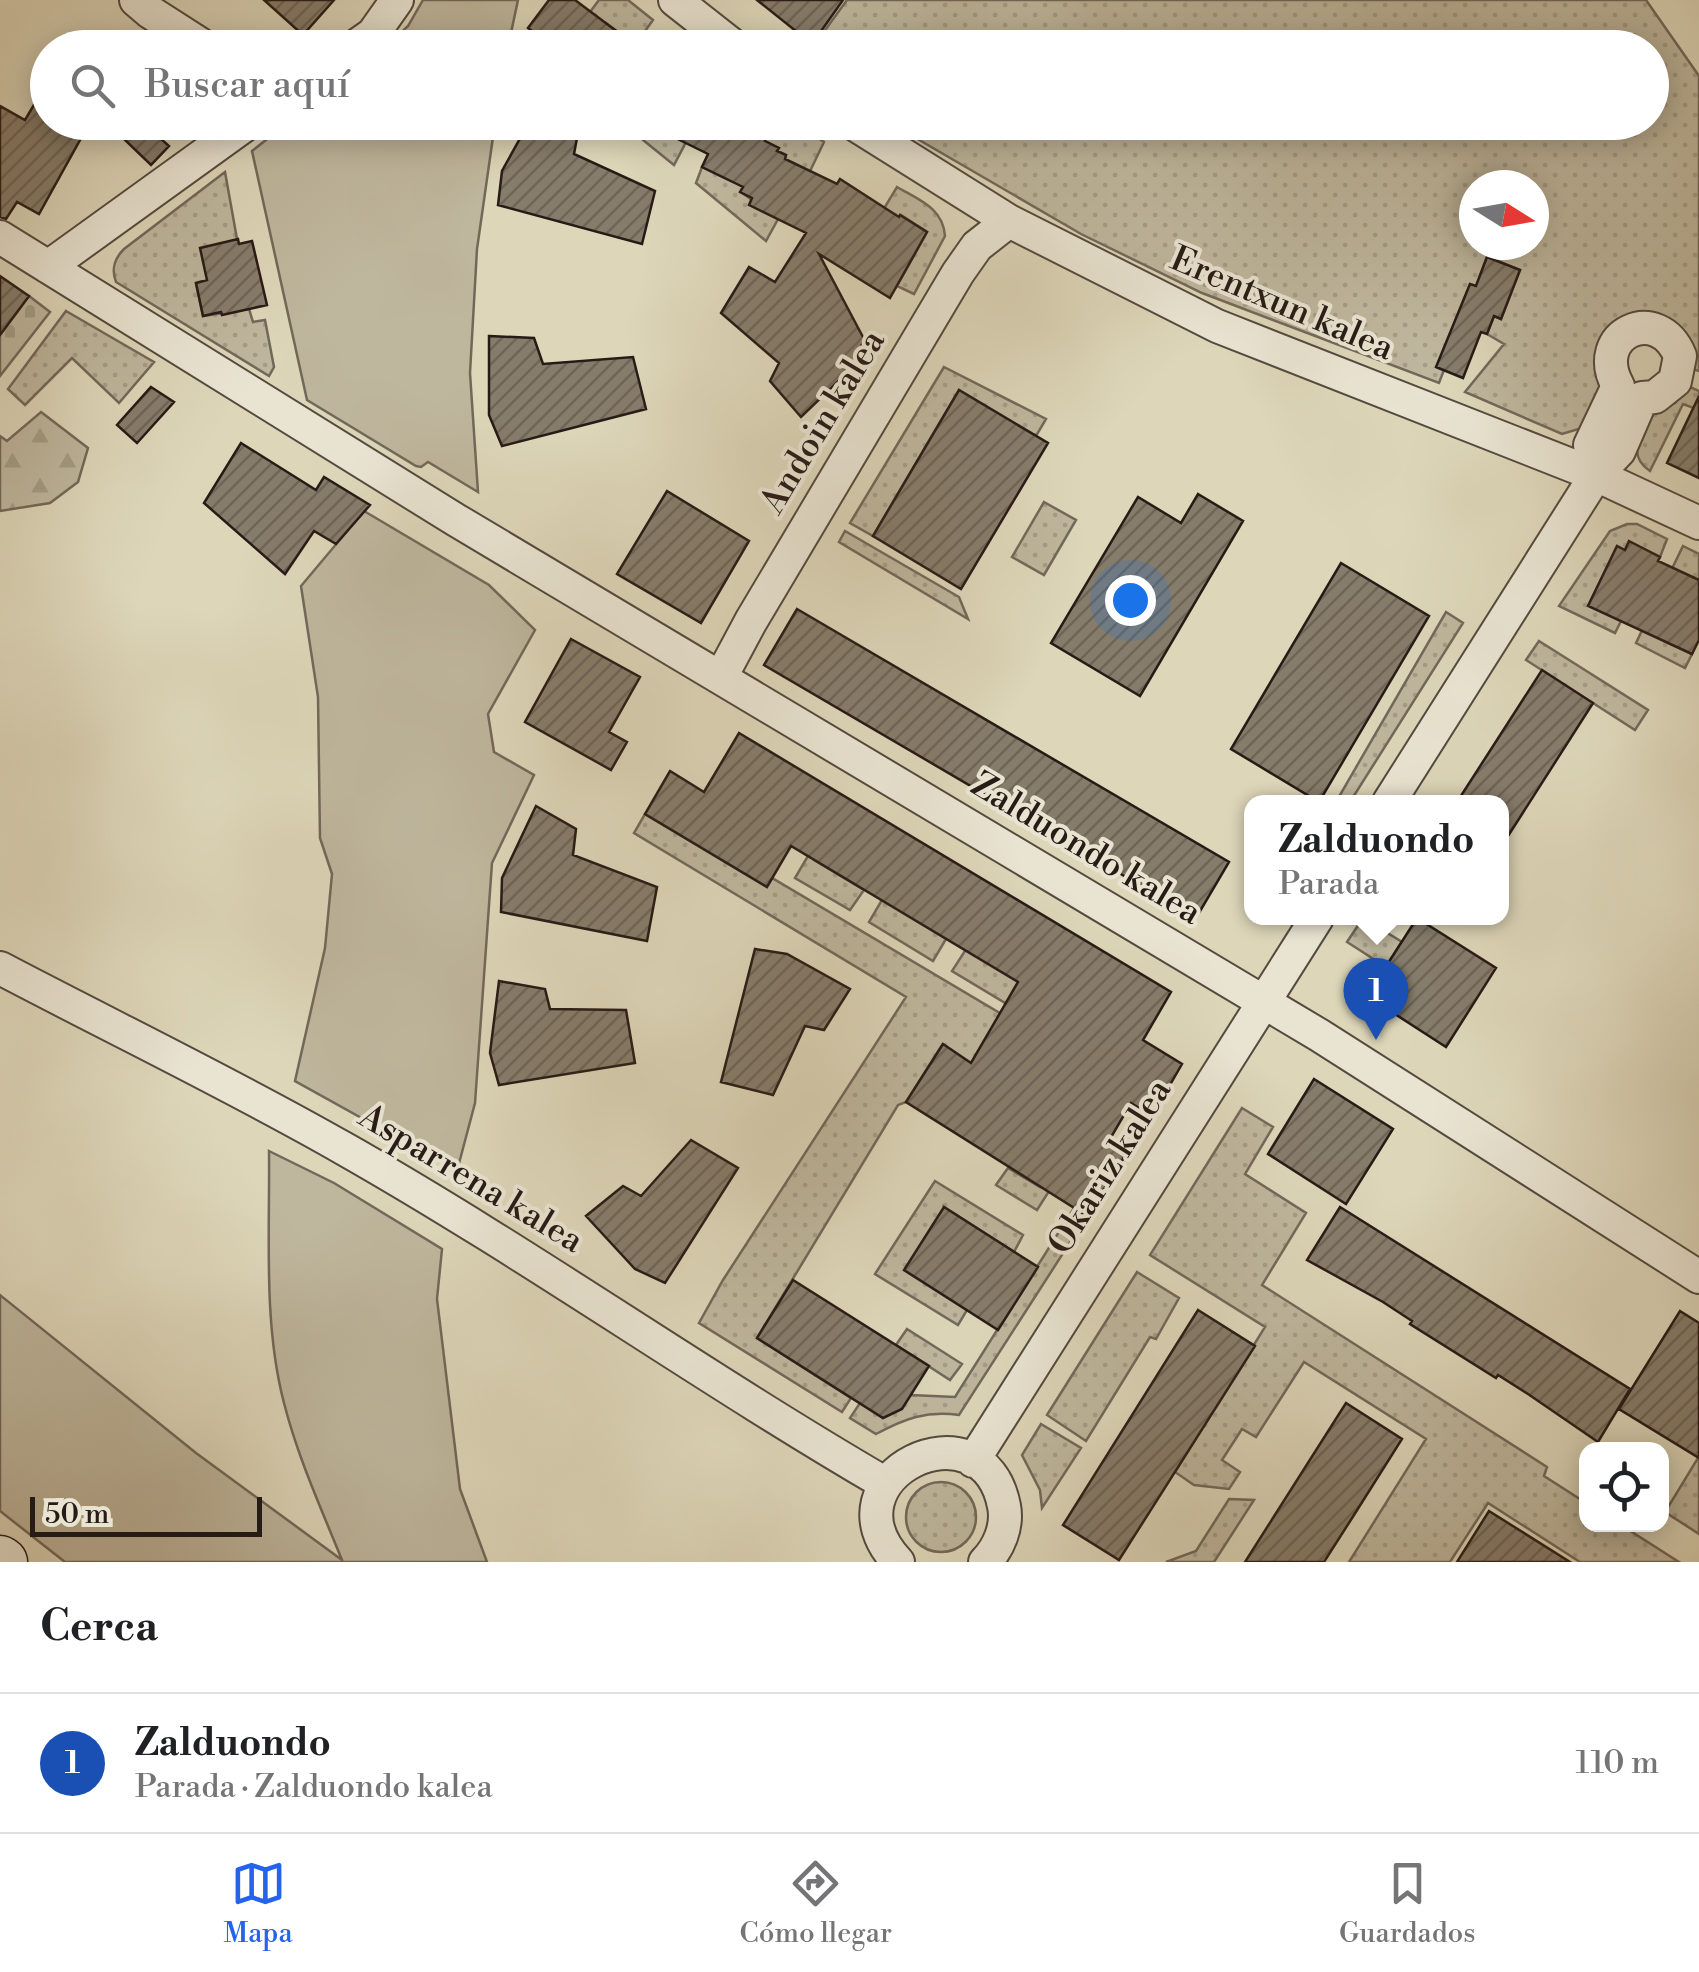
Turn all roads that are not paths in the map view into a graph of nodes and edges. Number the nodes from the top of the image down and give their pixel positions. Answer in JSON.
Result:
{"nodes":[{"id":1,"x":136,"y":0,"type":"edge"},
{"id":2,"x":397,"y":0,"type":"edge"},
{"id":3,"x":675,"y":0,"type":"edge"},
{"id":4,"x":178,"y":30,"type":"edge"},
{"id":5,"x":375,"y":30,"type":"edge"},
{"id":6,"x":713,"y":30,"type":"edge"},
{"id":7,"x":224,"y":140,"type":"edge"},
{"id":8,"x":880,"y":140,"type":"edge"},
{"id":9,"x":1008,"y":221,"type":"junction"},
{"id":10,"x":0,"y":237,"type":"edge"},
{"id":11,"x":48,"y":266,"type":"junction"},
{"id":12,"x":1596,"y":475,"type":"junction"},
{"id":13,"x":1699,"y":523,"type":"edge"},
{"id":14,"x":721,"y":678,"type":"junction"},
{"id":15,"x":1393,"y":795,"type":"edge"},
{"id":16,"x":1312,"y":925,"type":"edge"},
{"id":17,"x":0,"y":968,"type":"edge"},
{"id":18,"x":1264,"y":1002,"type":"junction"},
{"id":19,"x":1699,"y":1277,"type":"edge"},
{"id":20,"x":973,"y":1460,"type":"junction"},
{"id":21,"x":886,"y":1484,"type":"junction"},
{"id":22,"x":995,"y":1559,"type":"edge"},
{"id":23,"x":898,"y":1562,"type":"edge"}],
"edges":[{"from":1,"to":4,"type":"street"},
{"from":2,"to":5,"type":"street"},
{"from":3,"to":6,"type":"street"},
{"from":7,"to":11,"type":"street"},
{"from":8,"to":9,"type":"street","name":"Erentxun kalea"},
{"from":9,"to":12,"type":"street","name":"Erentxun kalea"},
{"from":9,"to":14,"type":"street","name":"Andoin kalea"},
{"from":10,"to":11,"type":"street","name":"Zalduondo kalea"},
{"from":11,"to":14,"type":"street","name":"Zalduondo kalea"},
{"from":12,"to":13,"type":"street","name":"Erentxun kalea"},
{"from":12,"to":15,"type":"street"},
{"from":14,"to":18,"type":"street","name":"Zalduondo kalea"},
{"from":16,"to":18,"type":"street","name":"Okariz kalea"},
{"from":17,"to":21,"type":"street","name":"Asparrena kalea"},
{"from":18,"to":19,"type":"street","name":"Zalduondo kalea"},
{"from":18,"to":20,"type":"street","name":"Okariz kalea"},
{"from":20,"to":21,"type":"street"},
{"from":20,"to":22,"type":"street"},
{"from":21,"to":23,"type":"street"}]}
